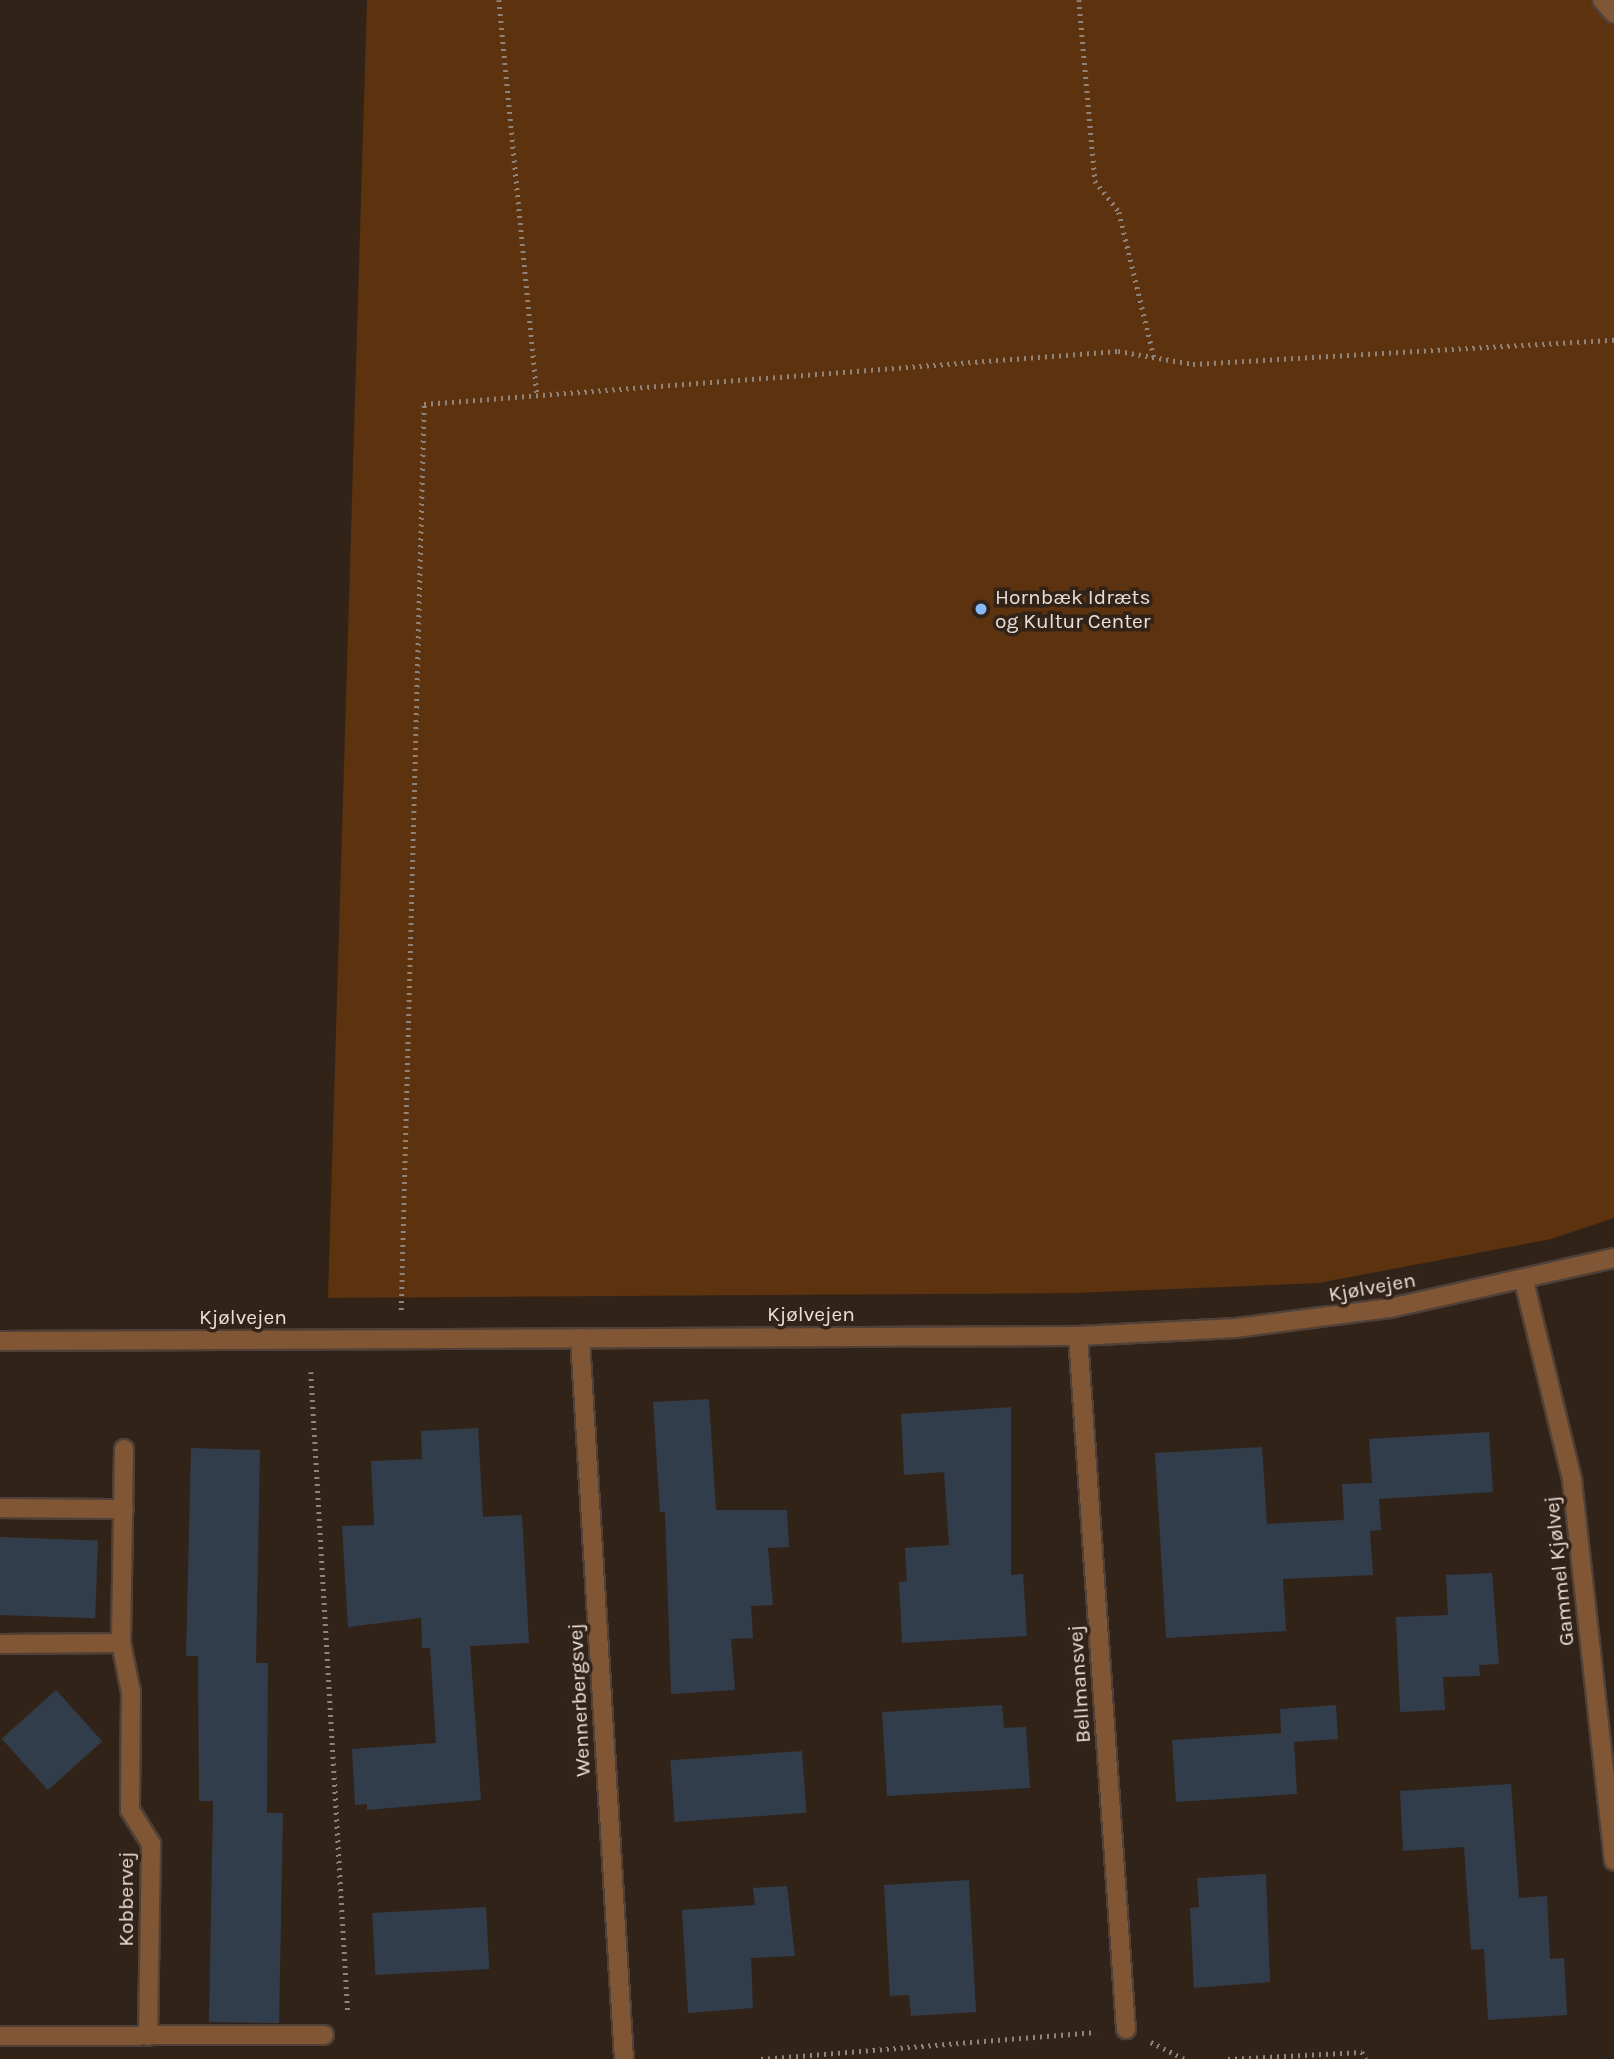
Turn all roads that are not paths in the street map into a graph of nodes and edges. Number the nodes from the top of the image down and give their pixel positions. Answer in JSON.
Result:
{"nodes":[{"id":1,"x":1602,"y":0,"type":"edge"},
{"id":2,"x":1614,"y":14,"type":"edge"},
{"id":3,"x":1614,"y":1258,"type":"edge"},
{"id":4,"x":1524,"y":1281,"type":"junction"},
{"id":5,"x":1078,"y":1336,"type":"junction"},
{"id":6,"x":580,"y":1338,"type":"junction"},
{"id":7,"x":0,"y":1341,"type":"edge"},
{"id":8,"x":124,"y":1449,"type":"dead end"},
{"id":9,"x":0,"y":1508,"type":"edge"},
{"id":10,"x":124,"y":1509,"type":"junction"},
{"id":11,"x":121,"y":1643,"type":"junction"},
{"id":12,"x":0,"y":1644,"type":"edge"},
{"id":13,"x":1608,"y":1765,"type":"edge"},
{"id":14,"x":1614,"y":1861,"type":"edge"},
{"id":15,"x":1126,"y":2029,"type":"road end"},
{"id":16,"x":324,"y":2035,"type":"dead end"},
{"id":17,"x":0,"y":2036,"type":"edge"},
{"id":18,"x":148,"y":2036,"type":"junction"},
{"id":19,"x":624,"y":2059,"type":"edge"}],
"edges":[{"from":1,"to":2,"type":"street"},
{"from":3,"to":4,"type":"street","name":"Kjølvejen"},
{"from":4,"to":5,"type":"street","name":"Kjølvejen"},
{"from":4,"to":13,"type":"street","name":"Gammel Kjølvej"},
{"from":5,"to":6,"type":"street","name":"Kjølvejen"},
{"from":5,"to":15,"type":"street","name":"Bellmansvej"},
{"from":6,"to":7,"type":"street","name":"Kjølvejen"},
{"from":6,"to":19,"type":"street","name":"Wennerbergsvej"},
{"from":8,"to":10,"type":"street","name":"Kobbervej"},
{"from":9,"to":10,"type":"street"},
{"from":10,"to":11,"type":"street","name":"Kobbervej"},
{"from":11,"to":12,"type":"street"},
{"from":11,"to":18,"type":"street","name":"Kobbervej"},
{"from":13,"to":14,"type":"street","name":"Gammel Kjølvej"},
{"from":16,"to":18,"type":"street"},
{"from":17,"to":18,"type":"street"}]}
